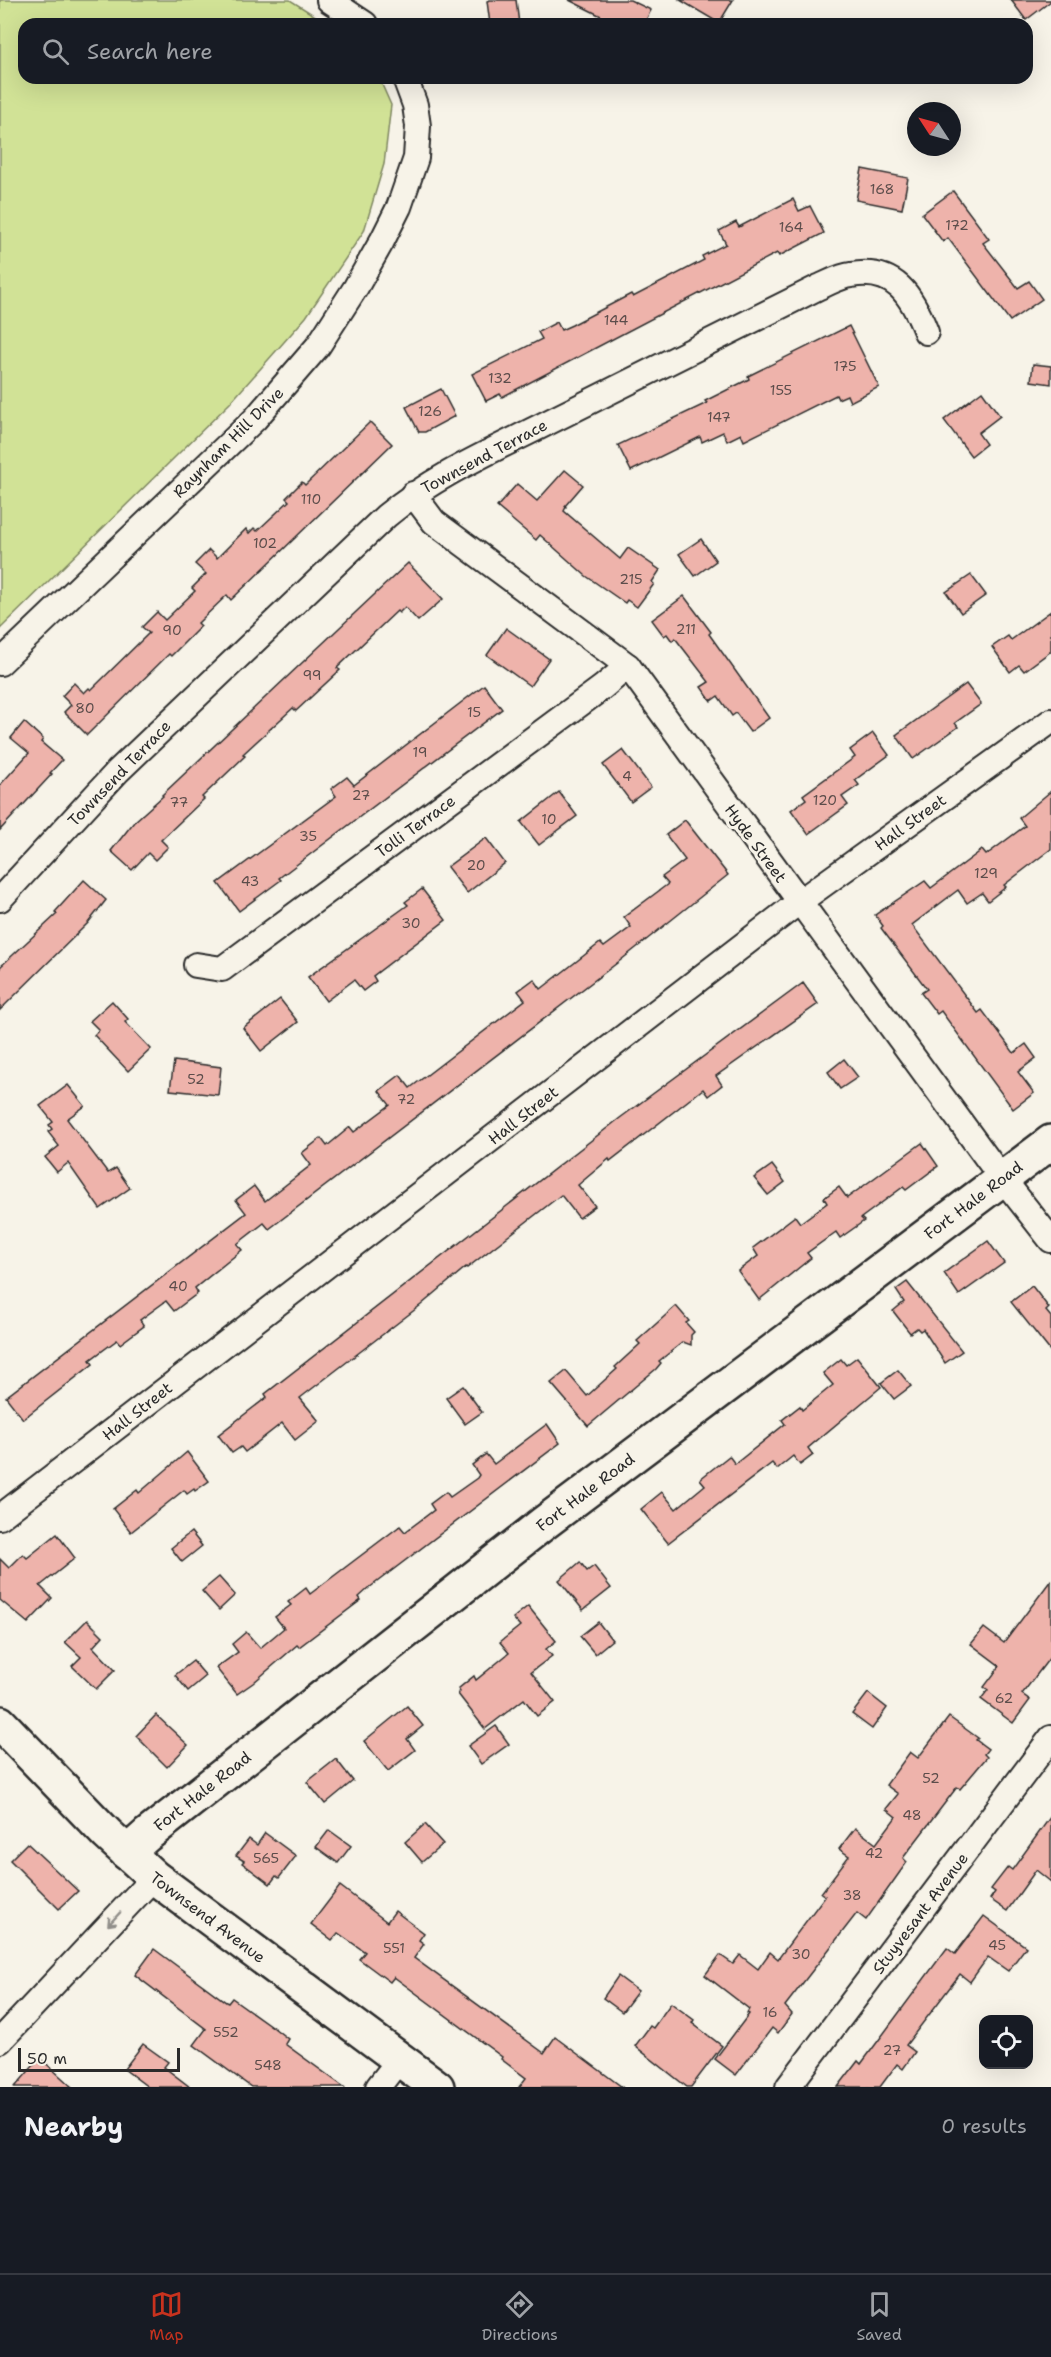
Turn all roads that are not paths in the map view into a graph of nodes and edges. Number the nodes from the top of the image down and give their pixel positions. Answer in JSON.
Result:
{"nodes":[{"id":1,"x":329,"y":0,"type":"edge"},
{"id":2,"x":356,"y":18,"type":"edge"},
{"id":3,"x":407,"y":84,"type":"edge"},
{"id":4,"x":926,"y":332,"type":"dead end"},
{"id":5,"x":413,"y":494,"type":"junction"},
{"id":6,"x":0,"y":663,"type":"edge"},
{"id":7,"x":628,"y":666,"type":"junction"},
{"id":8,"x":1051,"y":721,"type":"edge"},
{"id":9,"x":0,"y":899,"type":"edge"},
{"id":10,"x":799,"y":902,"type":"junction"},
{"id":11,"x":196,"y":965,"type":"dead end"},
{"id":12,"x":1051,"y":1142,"type":"edge"},
{"id":13,"x":1002,"y":1178,"type":"junction"},
{"id":14,"x":1051,"y":1240,"type":"edge"},
{"id":15,"x":0,"y":1517,"type":"edge"},
{"id":16,"x":0,"y":1723,"type":"edge"},
{"id":17,"x":1051,"y":1738,"type":"edge"},
{"id":18,"x":127,"y":1853,"type":"junction"},
{"id":19,"x":154,"y":1877,"type":"junction"},
{"id":20,"x":0,"y":2041,"type":"edge"},
{"id":21,"x":399,"y":2060,"type":"junction"},
{"id":22,"x":378,"y":2087,"type":"edge"},
{"id":23,"x":436,"y":2087,"type":"edge"},
{"id":24,"x":788,"y":2087,"type":"edge"}],
"edges":[{"from":1,"to":2,"type":"street"},
{"from":3,"to":6,"type":"street","name":"Raynham Hill Drive"},
{"from":4,"to":5,"type":"street","name":"Townsend Terrace"},
{"from":5,"to":7,"type":"street","name":"Hyde Street"},
{"from":5,"to":9,"type":"street","name":"Townsend Terrace"},
{"from":7,"to":10,"type":"street","name":"Hyde Street"},
{"from":7,"to":11,"type":"street","name":"Tolli Terrace"},
{"from":8,"to":10,"type":"street","name":"Hall Street"},
{"from":10,"to":13,"type":"street","name":"Hyde Street"},
{"from":10,"to":15,"type":"street","name":"Hall Street"},
{"from":12,"to":13,"type":"street","name":"Fort Hale Road"},
{"from":13,"to":14,"type":"street","name":"Hyde Street"},
{"from":13,"to":18,"type":"street","name":"Fort Hale Road"},
{"from":16,"to":18,"type":"street","name":"Townsend Avenue"},
{"from":17,"to":24,"type":"street","name":"Stuyvesant Avenue"},
{"from":18,"to":19,"type":"street","name":"Townsend Avenue"},
{"from":19,"to":20,"type":"street","one_way":true},
{"from":19,"to":21,"type":"street","name":"Townsend Avenue"},
{"from":21,"to":22,"type":"street"},
{"from":21,"to":23,"type":"street","name":"Townsend Avenue"}]}
